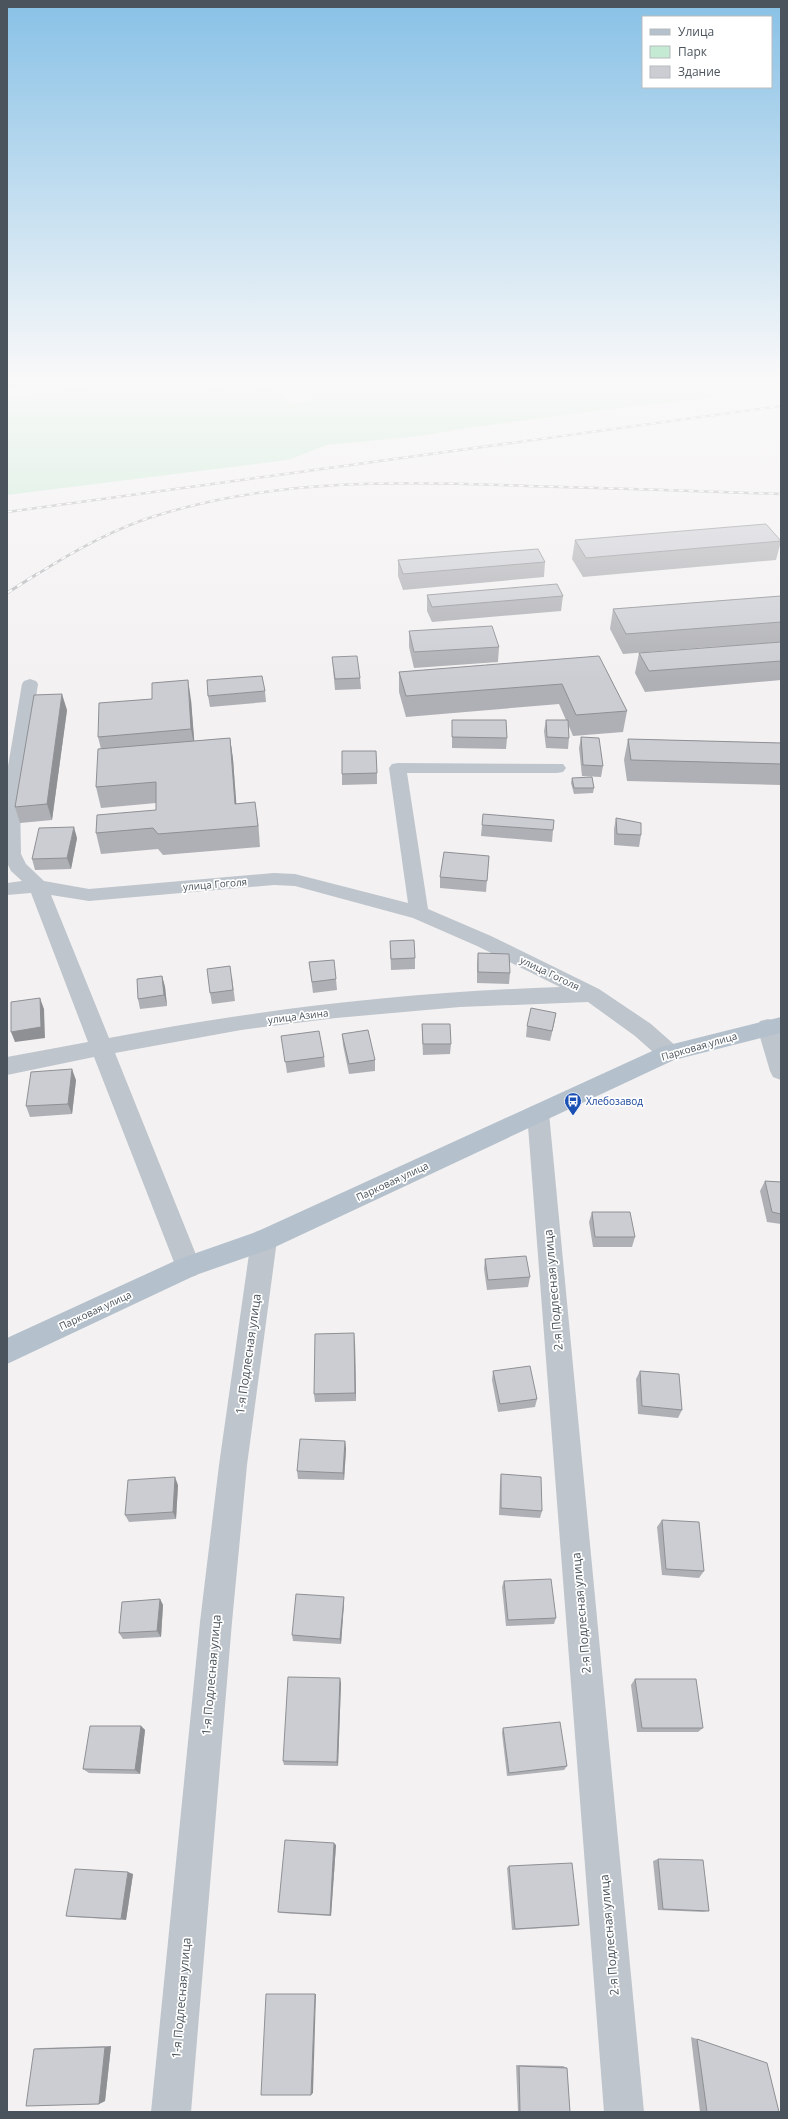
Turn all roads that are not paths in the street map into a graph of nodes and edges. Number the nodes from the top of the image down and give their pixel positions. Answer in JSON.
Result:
{"nodes":[{"id":1,"x":30,"y":684,"type":"dead end"},
{"id":2,"x":557,"y":768,"type":"dead end"},
{"id":3,"x":38,"y":886,"type":"junction"},
{"id":4,"x":7,"y":889,"type":"edge"},
{"id":5,"x":419,"y":913,"type":"junction"},
{"id":6,"x":592,"y":994,"type":"junction"},
{"id":7,"x":775,"y":1026,"type":"edge"},
{"id":8,"x":102,"y":1047,"type":"junction"},
{"id":9,"x":669,"y":1053,"type":"junction"},
{"id":10,"x":7,"y":1066,"type":"edge"},
{"id":11,"x":781,"y":1071,"type":"edge"},
{"id":12,"x":538,"y":1113,"type":"junction"},
{"id":13,"x":264,"y":1240,"type":"junction"},
{"id":14,"x":188,"y":1267,"type":"junction"},
{"id":15,"x":7,"y":1351,"type":"edge"},
{"id":16,"x":171,"y":2112,"type":"edge"},
{"id":17,"x":624,"y":2112,"type":"edge"}],
"edges":[{"from":1,"to":3,"type":"street"},
{"from":2,"to":5,"type":"street"},
{"from":3,"to":4,"type":"street","name":"улица Гоголя"},
{"from":3,"to":5,"type":"street","name":"улица Гоголя"},
{"from":3,"to":8,"type":"street"},
{"from":5,"to":6,"type":"street","name":"улица Гоголя"},
{"from":6,"to":8,"type":"street","name":"улица Азина"},
{"from":6,"to":9,"type":"street","name":"улица Гоголя"},
{"from":7,"to":9,"type":"main road","name":"Парковая улица"},
{"from":7,"to":11,"type":"street"},
{"from":8,"to":10,"type":"street","name":"улица Азина"},
{"from":8,"to":14,"type":"street"},
{"from":9,"to":12,"type":"main road","name":"Парковая улица"},
{"from":12,"to":13,"type":"main road","name":"Парковая улица"},
{"from":12,"to":17,"type":"street","name":"2-я Подлесная улица"},
{"from":13,"to":14,"type":"main road","name":"Парковая улица"},
{"from":13,"to":16,"type":"street","name":"1-я Подлесная улица"},
{"from":14,"to":15,"type":"main road","name":"Парковая улица"}]}
